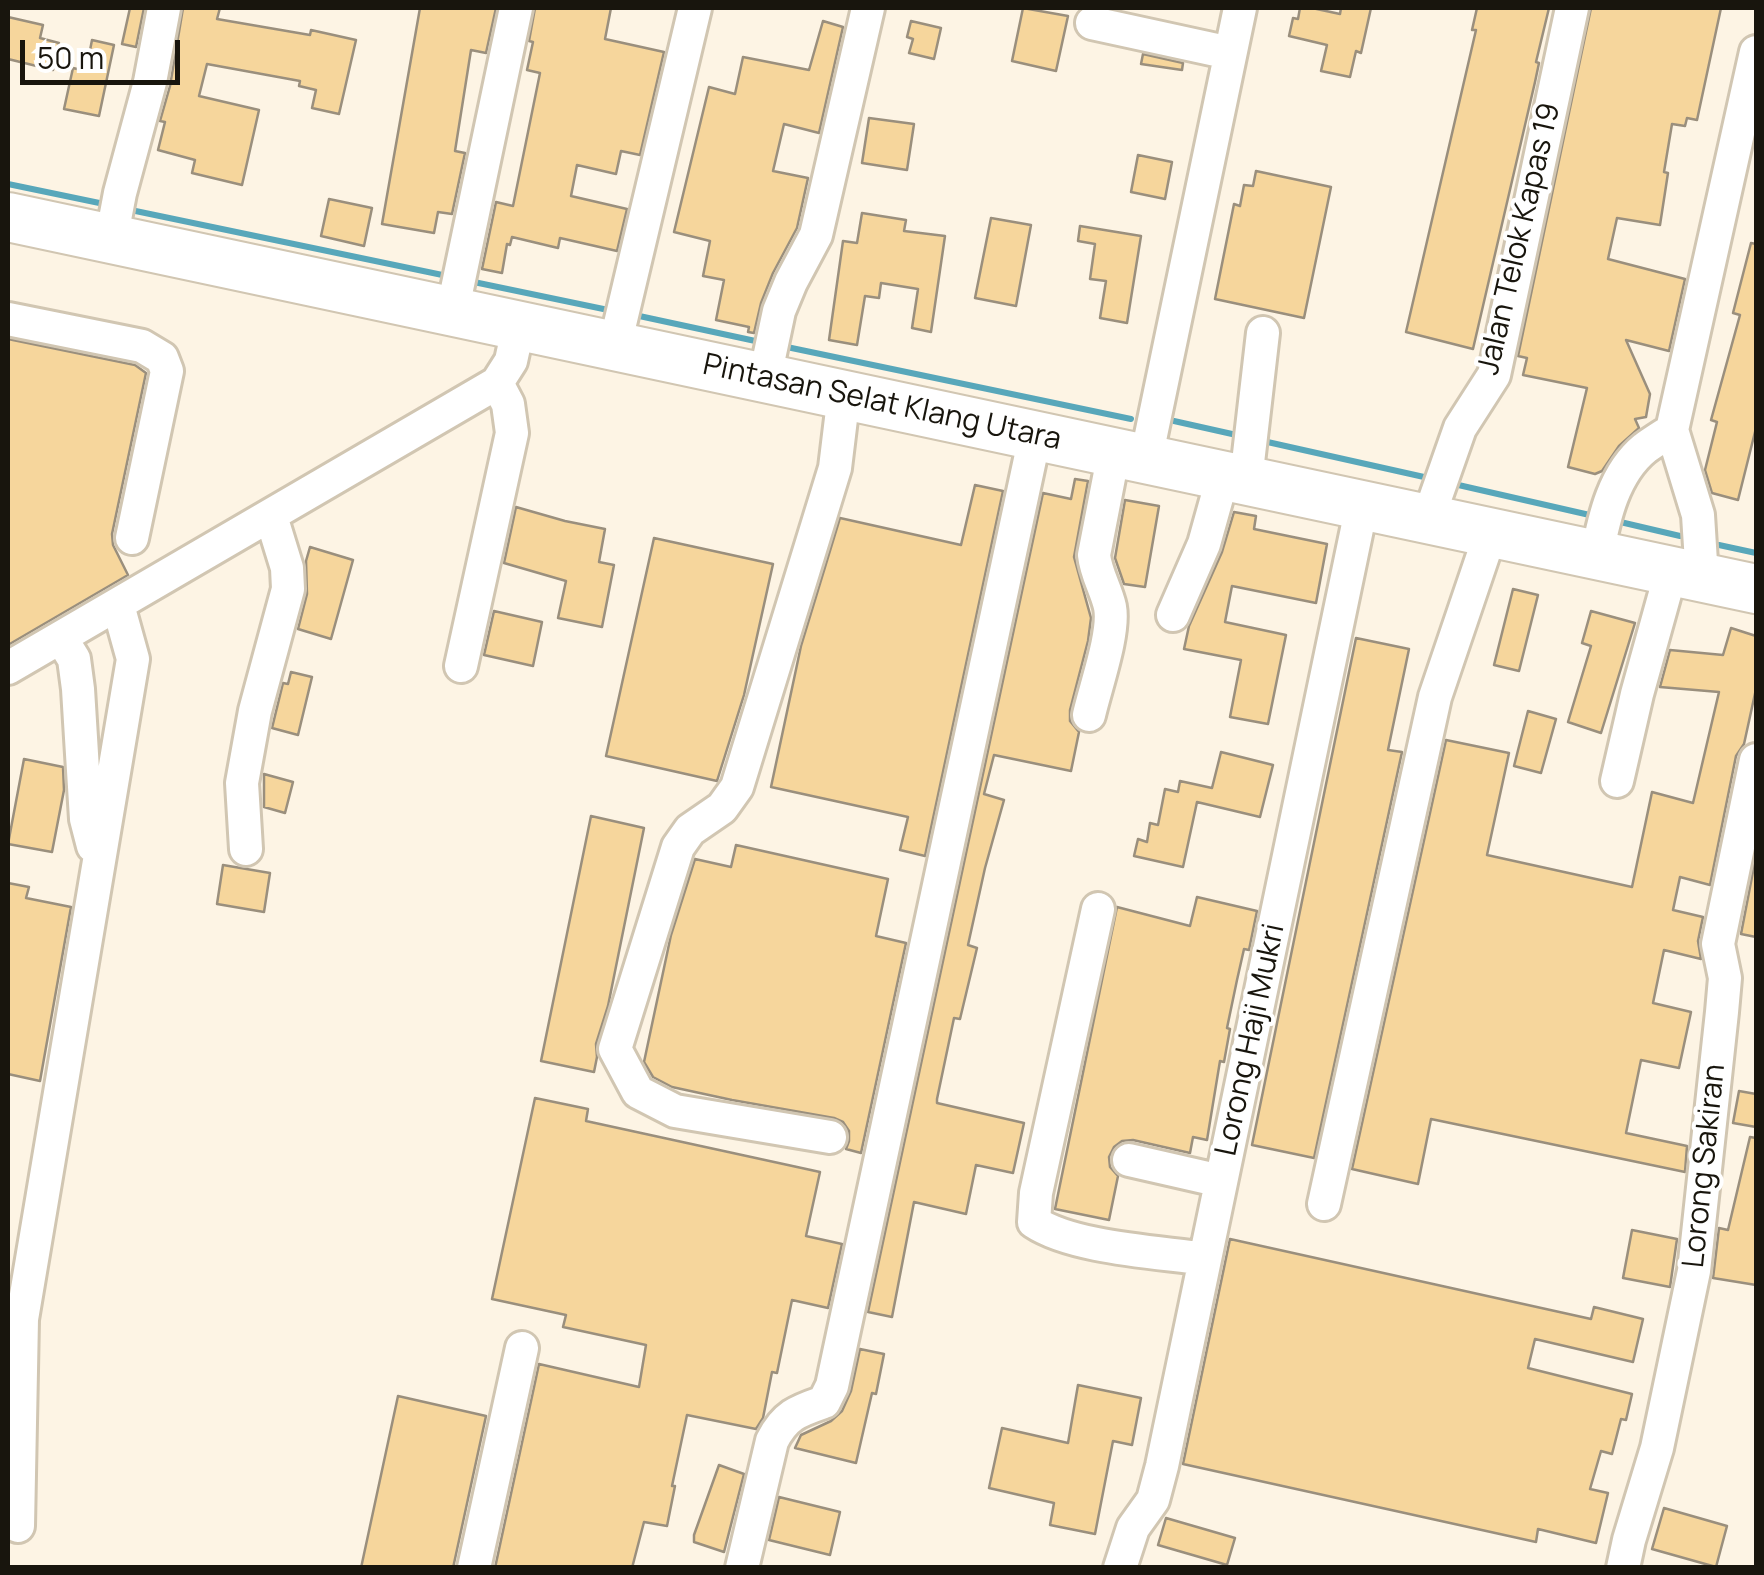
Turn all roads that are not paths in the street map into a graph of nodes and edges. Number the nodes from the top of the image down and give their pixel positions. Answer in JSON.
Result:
{"nodes":[{"id":1,"x":164,"y":8,"type":"edge"},
{"id":2,"x":516,"y":8,"type":"edge"},
{"id":3,"x":695,"y":8,"type":"edge"},
{"id":4,"x":868,"y":8,"type":"edge"},
{"id":5,"x":1240,"y":8,"type":"edge"},
{"id":6,"x":1572,"y":8,"type":"edge"},
{"id":7,"x":1092,"y":24,"type":"dead end"},
{"id":8,"x":1756,"y":52,"type":"edge"},
{"id":9,"x":1230,"y":53,"type":"junction"},
{"id":10,"x":8,"y":217,"type":"edge"},
{"id":11,"x":115,"y":218,"type":"junction"},
{"id":12,"x":452,"y":305,"type":"junction"},
{"id":13,"x":8,"y":319,"type":"edge"},
{"id":14,"x":519,"y":324,"type":"junction"},
{"id":15,"x":620,"y":324,"type":"junction"},
{"id":16,"x":1262,"y":334,"type":"dead end"},
{"id":17,"x":769,"y":360,"type":"junction"},
{"id":18,"x":497,"y":384,"type":"junction"},
{"id":19,"x":844,"y":394,"type":"junction"},
{"id":20,"x":1672,"y":430,"type":"junction"},
{"id":21,"x":1035,"y":436,"type":"junction"},
{"id":22,"x":1130,"y":456,"type":"junction"},
{"id":23,"x":1243,"y":460,"type":"junction"},
{"id":24,"x":1362,"y":505,"type":"junction"},
{"id":25,"x":271,"y":516,"type":"junction"},
{"id":26,"x":1428,"y":519,"type":"junction"},
{"id":27,"x":1491,"y":532,"type":"junction"},
{"id":28,"x":1602,"y":534,"type":"junction"},
{"id":29,"x":132,"y":538,"type":"dead end"},
{"id":30,"x":1687,"y":575,"type":"junction"},
{"id":31,"x":1756,"y":589,"type":"edge"},
{"id":32,"x":118,"y":605,"type":"junction"},
{"id":33,"x":1174,"y":615,"type":"dead end"},
{"id":34,"x":63,"y":641,"type":"junction"},
{"id":35,"x":461,"y":666,"type":"dead end"},
{"id":36,"x":8,"y":668,"type":"edge"},
{"id":37,"x":1089,"y":715,"type":"dead end"},
{"id":38,"x":1756,"y":760,"type":"edge"},
{"id":39,"x":1617,"y":781,"type":"dead end"},
{"id":40,"x":246,"y":849,"type":"dead end"},
{"id":41,"x":78,"y":909,"type":"dead end"},
{"id":42,"x":1098,"y":909,"type":"dead end"},
{"id":43,"x":830,"y":1137,"type":"dead end"},
{"id":44,"x":1130,"y":1160,"type":"dead end"},
{"id":45,"x":1222,"y":1182,"type":"junction"},
{"id":46,"x":1324,"y":1204,"type":"dead end"},
{"id":47,"x":1205,"y":1259,"type":"junction"},
{"id":48,"x":522,"y":1348,"type":"dead end"},
{"id":49,"x":18,"y":1526,"type":"dead end"},
{"id":50,"x":474,"y":1568,"type":"edge"},
{"id":51,"x":742,"y":1568,"type":"edge"},
{"id":52,"x":1120,"y":1568,"type":"edge"},
{"id":53,"x":1623,"y":1568,"type":"edge"}],
"edges":[{"from":1,"to":11,"type":"street"},
{"from":2,"to":12,"type":"street"},
{"from":3,"to":15,"type":"street"},
{"from":4,"to":17,"type":"street"},
{"from":5,"to":9,"type":"street"},
{"from":6,"to":26,"type":"street","name":"Jalan Telok Kapas 19"},
{"from":7,"to":9,"type":"street"},
{"from":8,"to":20,"type":"street"},
{"from":9,"to":22,"type":"street"},
{"from":10,"to":11,"type":"highway","name":"Pintasan Selat Klang Utara"},
{"from":11,"to":12,"type":"highway","name":"Pintasan Selat Klang Utara"},
{"from":12,"to":14,"type":"highway","name":"Pintasan Selat Klang Utara"},
{"from":13,"to":29,"type":"street"},
{"from":14,"to":15,"type":"highway","name":"Pintasan Selat Klang Utara"},
{"from":14,"to":18,"type":"street"},
{"from":15,"to":17,"type":"highway","name":"Pintasan Selat Klang Utara"},
{"from":16,"to":23,"type":"street"},
{"from":17,"to":19,"type":"highway","name":"Pintasan Selat Klang Utara"},
{"from":18,"to":25,"type":"street"},
{"from":18,"to":35,"type":"street"},
{"from":19,"to":21,"type":"highway","name":"Pintasan Selat Klang Utara"},
{"from":19,"to":43,"type":"street"},
{"from":20,"to":28,"type":"street"},
{"from":20,"to":30,"type":"street"},
{"from":21,"to":22,"type":"highway","name":"Pintasan Selat Klang Utara"},
{"from":21,"to":51,"type":"street"},
{"from":22,"to":23,"type":"highway","name":"Pintasan Selat Klang Utara"},
{"from":22,"to":37,"type":"street"},
{"from":23,"to":24,"type":"highway","name":"Pintasan Selat Klang Utara"},
{"from":23,"to":33,"type":"street"},
{"from":24,"to":26,"type":"highway","name":"Pintasan Selat Klang Utara"},
{"from":24,"to":45,"type":"street","name":"Lorong Haji Mukri"},
{"from":25,"to":32,"type":"street"},
{"from":25,"to":40,"type":"street"},
{"from":26,"to":27,"type":"highway","name":"Pintasan Selat Klang Utara"},
{"from":27,"to":28,"type":"highway","name":"Pintasan Selat Klang Utara"},
{"from":27,"to":46,"type":"street"},
{"from":28,"to":30,"type":"highway","name":"Pintasan Selat Klang Utara"},
{"from":30,"to":31,"type":"highway","name":"Pintasan Selat Klang Utara"},
{"from":30,"to":39,"type":"street"},
{"from":32,"to":34,"type":"street"},
{"from":32,"to":49,"type":"street"},
{"from":34,"to":36,"type":"street"},
{"from":34,"to":41,"type":"street"},
{"from":38,"to":53,"type":"street","name":"Lorong Sakiran"},
{"from":42,"to":47,"type":"street"},
{"from":44,"to":45,"type":"street"},
{"from":45,"to":47,"type":"street","name":"Lorong Haji Mukri"},
{"from":47,"to":52,"type":"street","name":"Lorong Haji Mukri"},
{"from":48,"to":50,"type":"street"}]}
